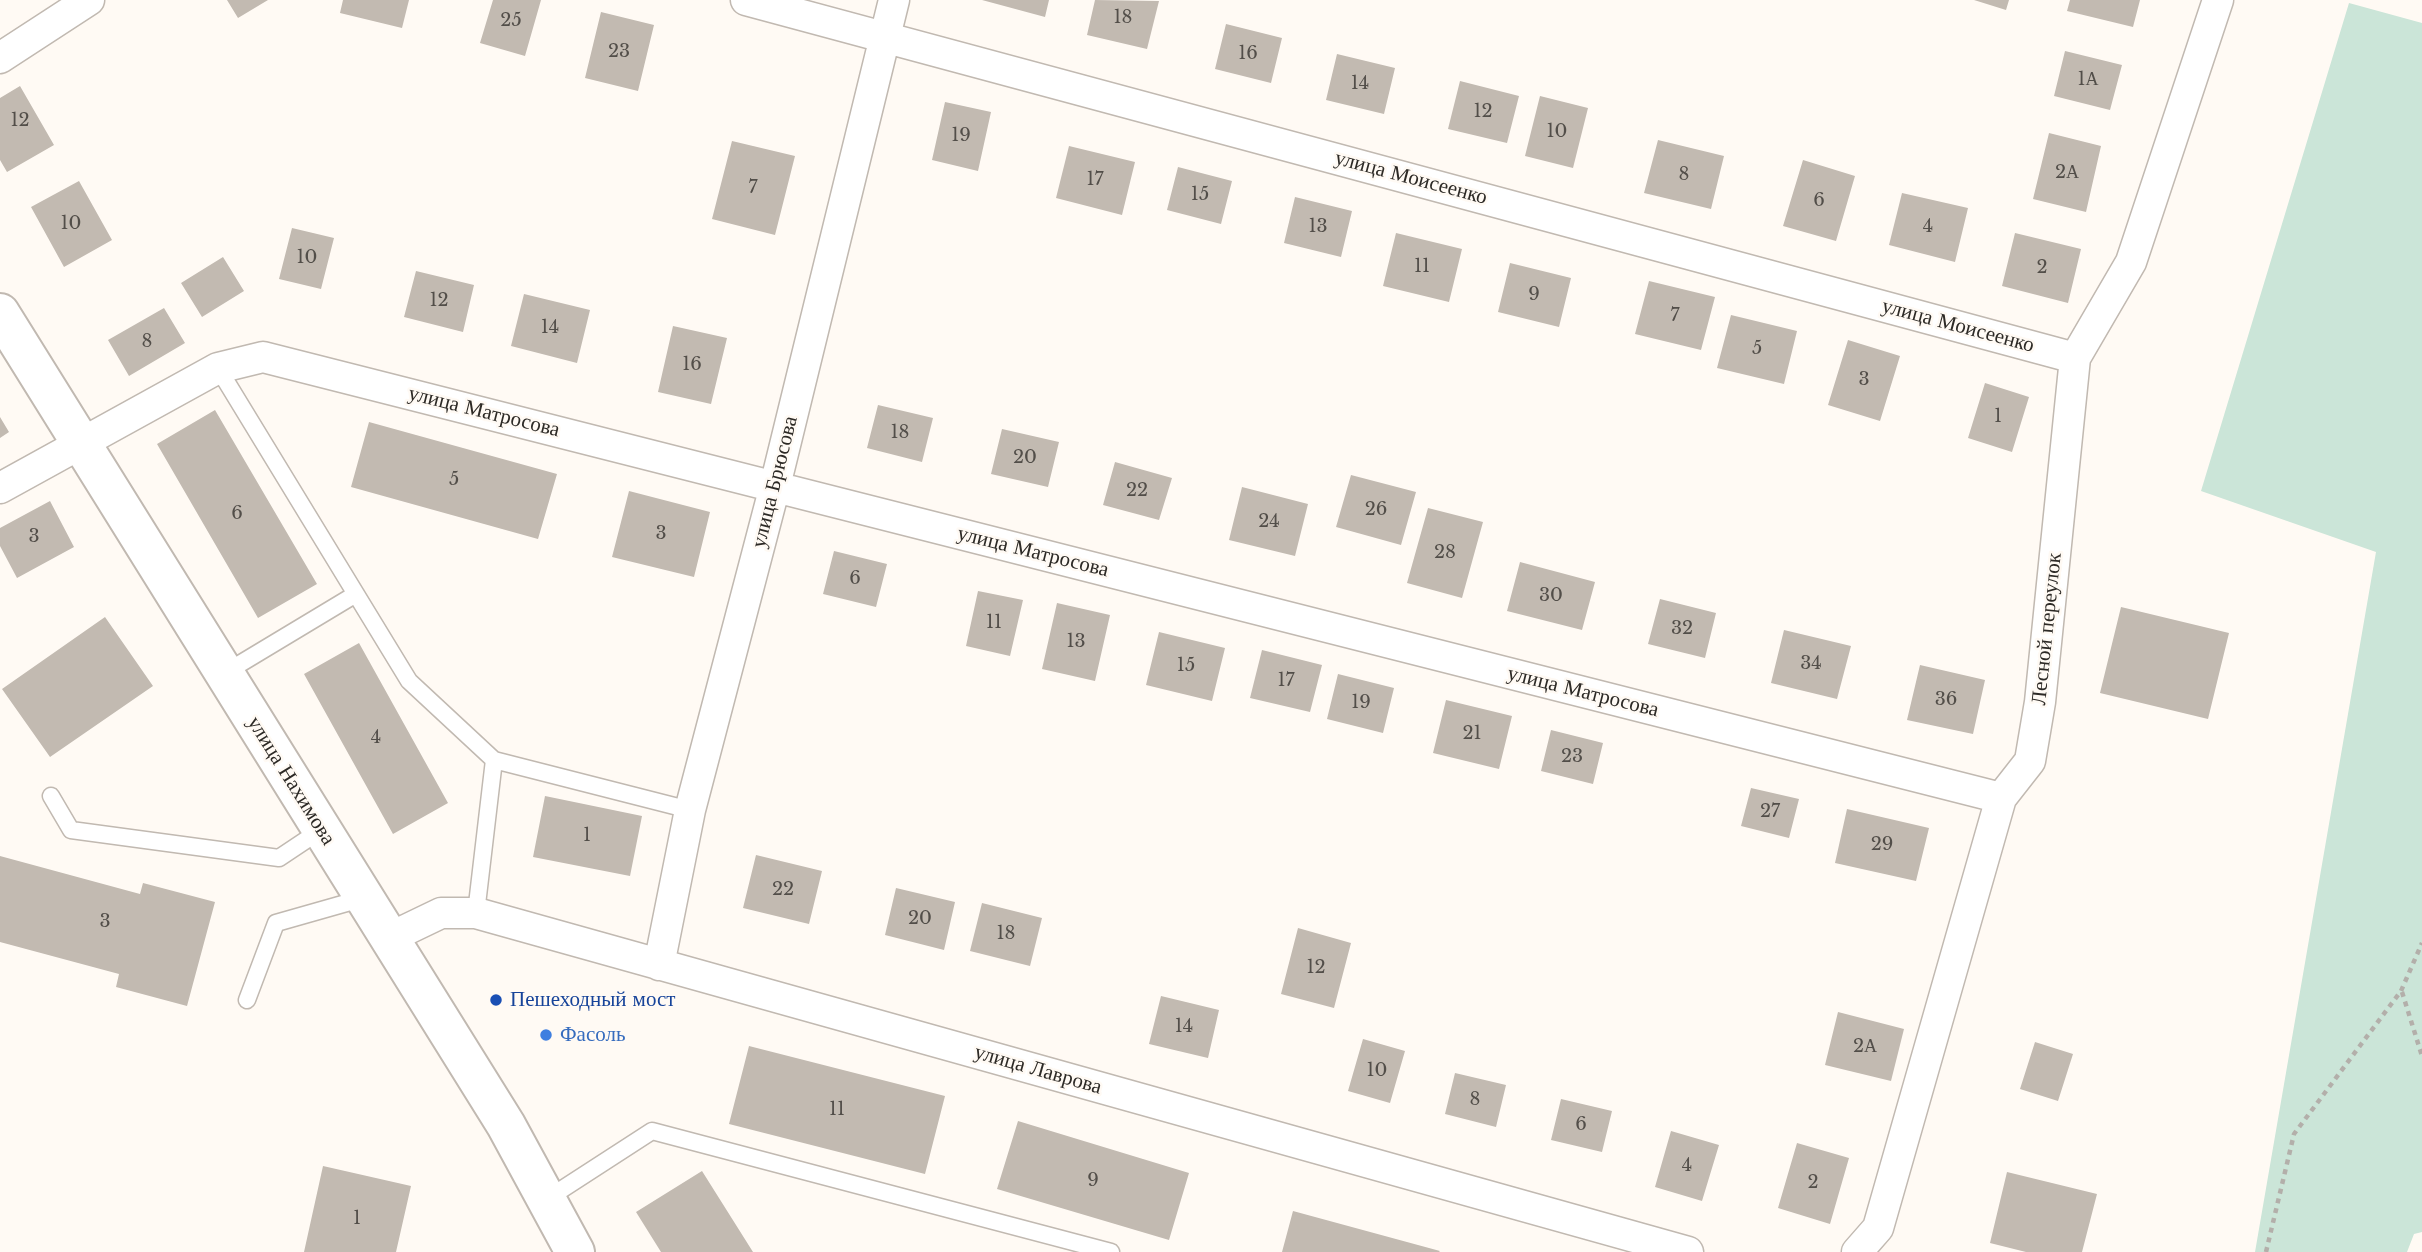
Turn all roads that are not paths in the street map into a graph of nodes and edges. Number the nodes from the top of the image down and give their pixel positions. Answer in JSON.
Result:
{"nodes":[{"id":1,"x":89,"y":0,"type":"edge"},
{"id":2,"x":746,"y":0,"type":"edge"},
{"id":3,"x":894,"y":0,"type":"edge"},
{"id":4,"x":2218,"y":0,"type":"edge"},
{"id":5,"x":885,"y":36,"type":"junction"},
{"id":6,"x":0,"y":58,"type":"edge"},
{"id":7,"x":0,"y":313,"type":"edge"},
{"id":8,"x":2075,"y":358,"type":"junction"},
{"id":9,"x":218,"y":368,"type":"junction"},
{"id":10,"x":80,"y":446,"type":"junction"},
{"id":11,"x":775,"y":486,"type":"junction"},
{"id":12,"x":0,"y":488,"type":"edge"},
{"id":13,"x":356,"y":594,"type":"junction"},
{"id":14,"x":223,"y":674,"type":"junction"},
{"id":15,"x":494,"y":760,"type":"junction"},
{"id":16,"x":51,"y":796,"type":"dead end"},
{"id":17,"x":2001,"y":798,"type":"junction"},
{"id":18,"x":690,"y":810,"type":"junction"},
{"id":19,"x":321,"y":830,"type":"junction"},
{"id":20,"x":364,"y":898,"type":"junction"},
{"id":21,"x":476,"y":913,"type":"junction"},
{"id":22,"x":389,"y":938,"type":"junction"},
{"id":23,"x":659,"y":965,"type":"junction"},
{"id":24,"x":247,"y":1000,"type":"dead end"},
{"id":25,"x":546,"y":1199,"type":"junction"},
{"id":26,"x":575,"y":1252,"type":"edge"},
{"id":27,"x":1111,"y":1252,"type":"edge"},
{"id":28,"x":1688,"y":1252,"type":"edge"},
{"id":29,"x":1857,"y":1252,"type":"edge"}],
"edges":[{"from":1,"to":6,"type":"street"},
{"from":2,"to":5,"type":"street","name":"улица Моисеенко"},
{"from":3,"to":5,"type":"street","name":"улица Брюсова"},
{"from":4,"to":8,"type":"street","name":"Лесной переулок"},
{"from":5,"to":8,"type":"street","name":"улица Моисеенко"},
{"from":5,"to":11,"type":"street","name":"улица Брюсова"},
{"from":7,"to":10,"type":"street","name":"улица Нахимова"},
{"from":8,"to":17,"type":"street","name":"Лесной переулок"},
{"from":9,"to":10,"type":"street","name":"улица Матросова"},
{"from":9,"to":11,"type":"street","name":"улица Матросова"},
{"from":9,"to":13,"type":"lane"},
{"from":10,"to":12,"type":"street","name":"улица Матросова"},
{"from":10,"to":14,"type":"street","name":"улица Нахимова"},
{"from":11,"to":17,"type":"street","name":"улица Матросова"},
{"from":11,"to":18,"type":"street","name":"улица Брюсова"},
{"from":13,"to":14,"type":"lane"},
{"from":13,"to":15,"type":"lane"},
{"from":14,"to":19,"type":"street","name":"улица Нахимова"},
{"from":15,"to":18,"type":"lane"},
{"from":15,"to":21,"type":"lane"},
{"from":16,"to":19,"type":"lane"},
{"from":17,"to":29,"type":"street","name":"Лесной переулок"},
{"from":18,"to":23,"type":"street","name":"улица Брюсова"},
{"from":19,"to":20,"type":"street","name":"улица Нахимова"},
{"from":20,"to":22,"type":"street","name":"улица Нахимова"},
{"from":20,"to":24,"type":"lane"},
{"from":21,"to":22,"type":"street","name":"улица Лаврова"},
{"from":21,"to":23,"type":"street","name":"улица Лаврова"},
{"from":22,"to":25,"type":"street","name":"улица Нахимова"},
{"from":23,"to":28,"type":"street","name":"улица Лаврова"},
{"from":25,"to":26,"type":"street","name":"улица Нахимова"},
{"from":25,"to":27,"type":"lane"}]}
